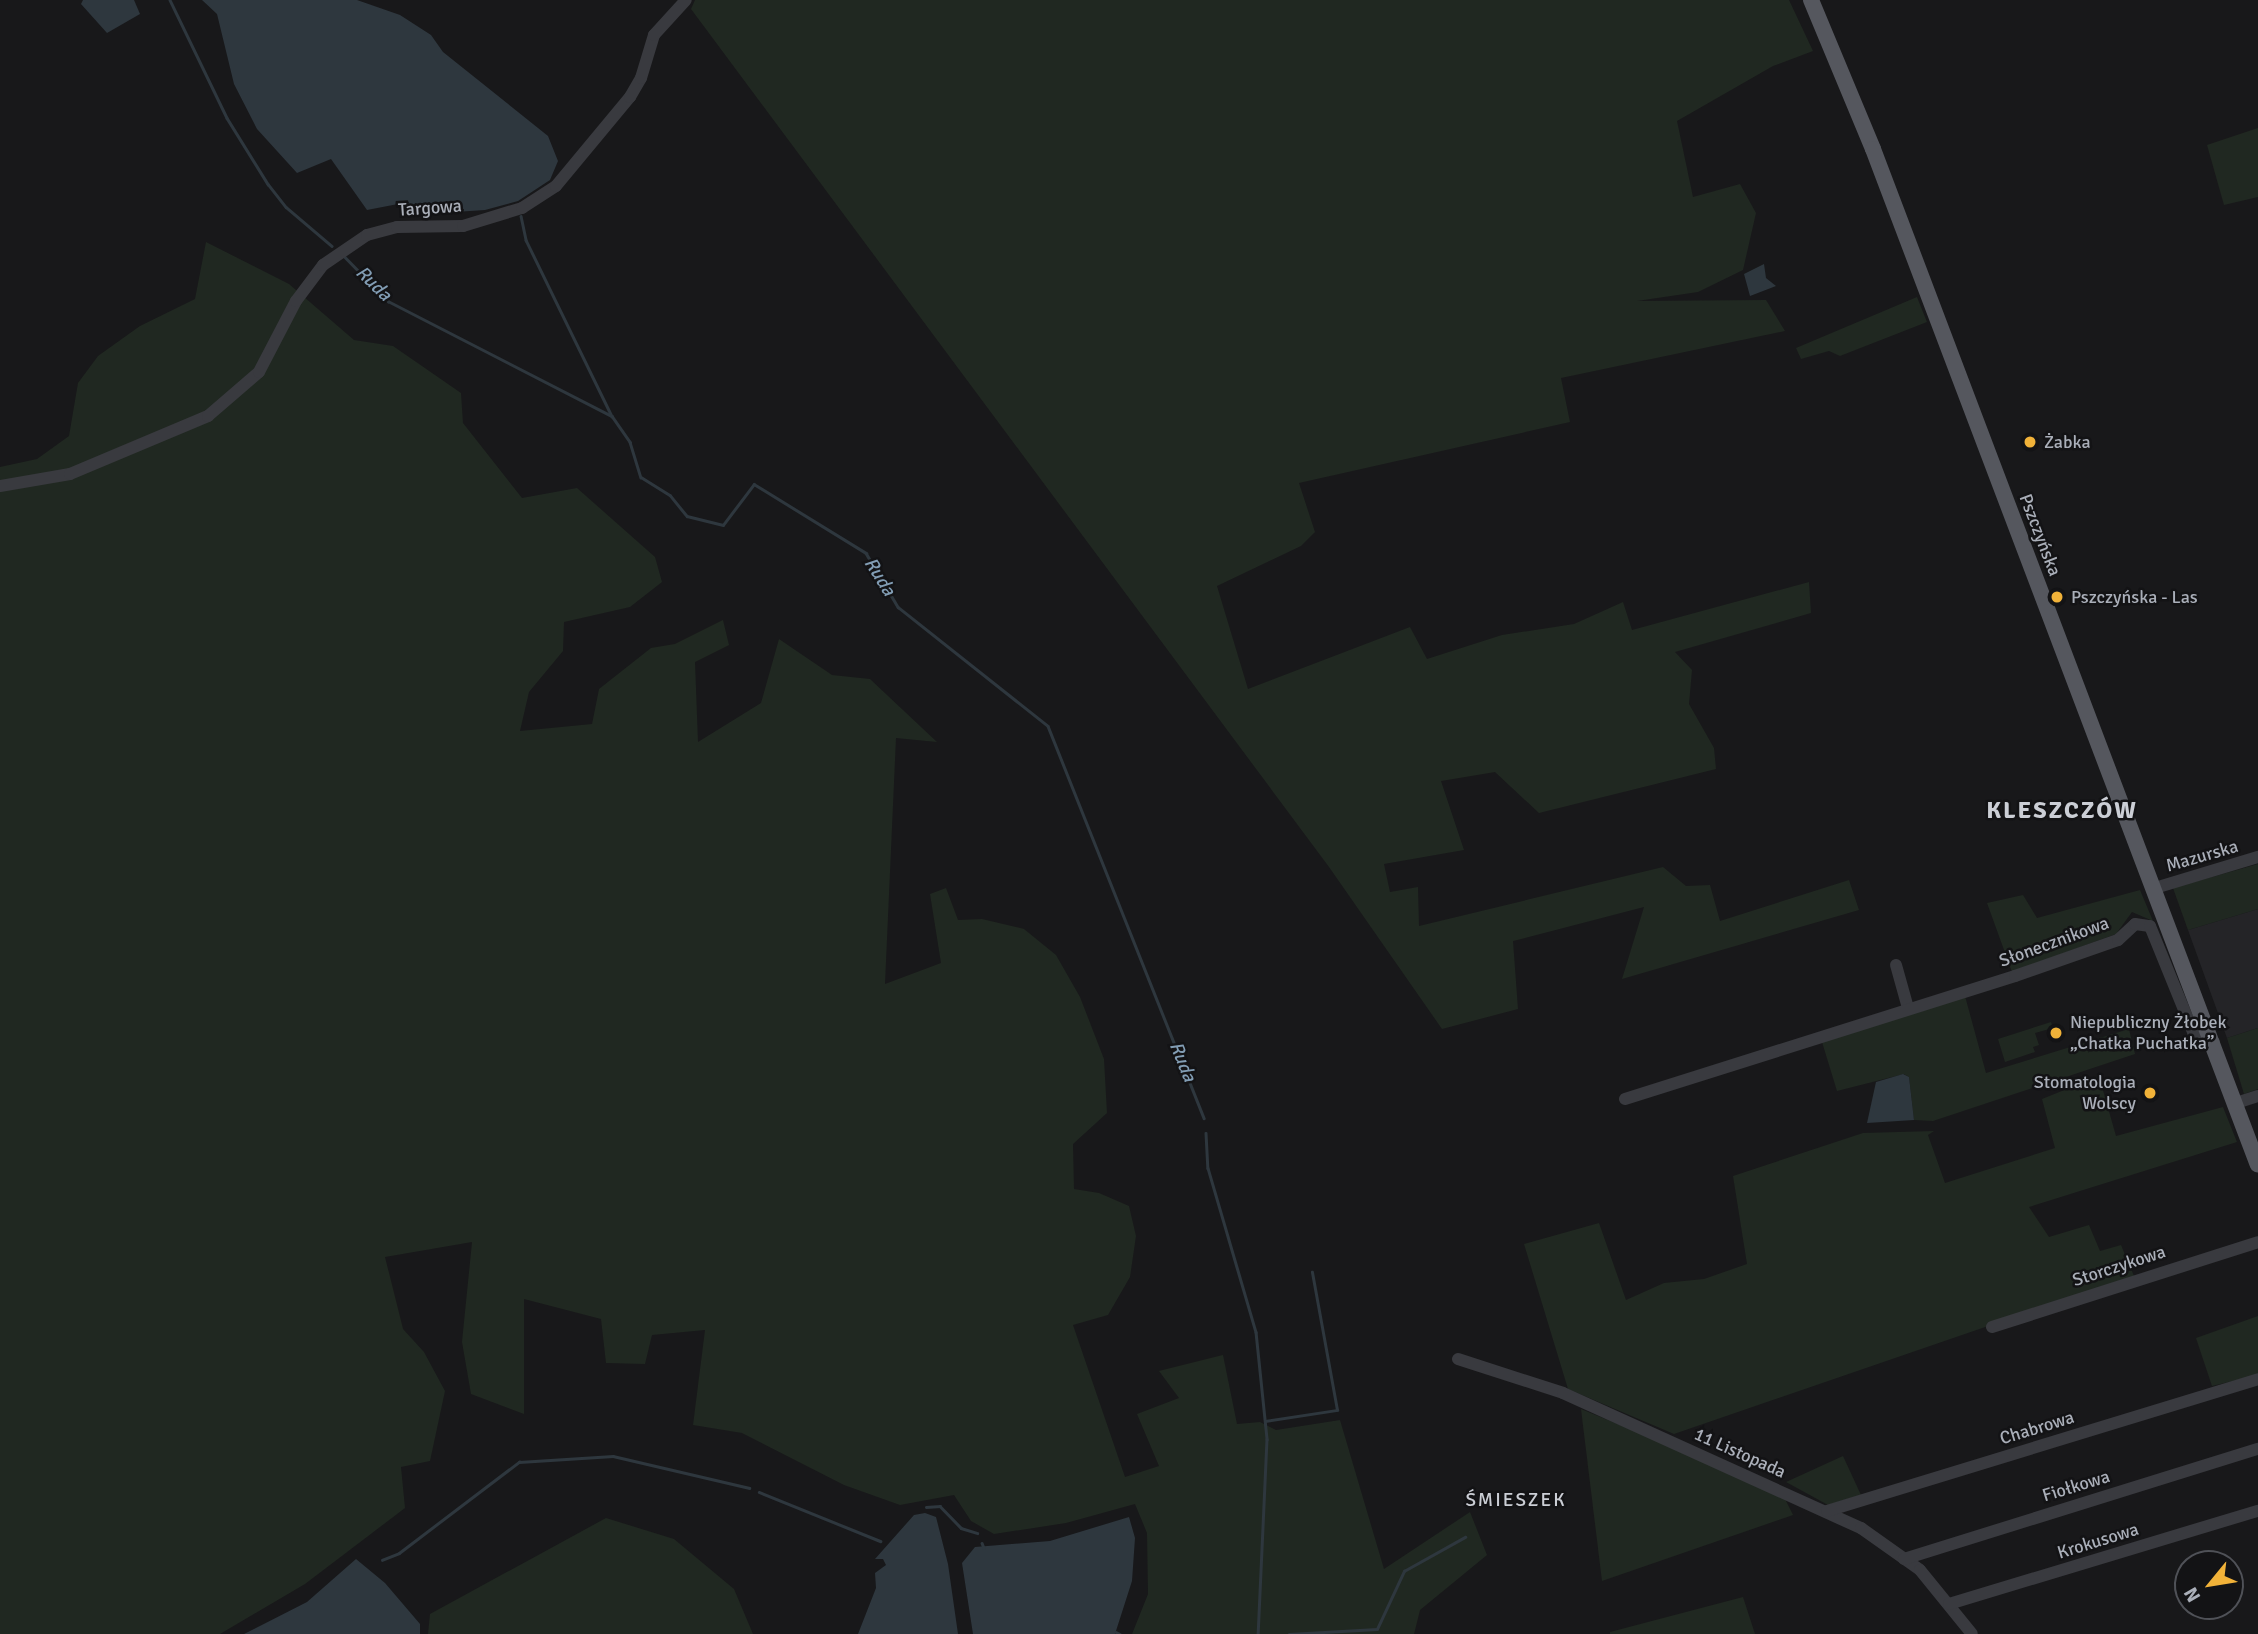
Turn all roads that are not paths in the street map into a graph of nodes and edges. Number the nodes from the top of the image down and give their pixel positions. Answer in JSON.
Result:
{"nodes":[{"id":1,"x":686,"y":0,"type":"edge"},
{"id":2,"x":1811,"y":0,"type":"edge"},
{"id":3,"x":0,"y":486,"type":"edge"},
{"id":4,"x":2258,"y":858,"type":"edge"},
{"id":5,"x":2155,"y":888,"type":"junction"},
{"id":6,"x":1896,"y":965,"type":"dead end"},
{"id":7,"x":1908,"y":1008,"type":"junction"},
{"id":8,"x":2214,"y":1042,"type":"junction"},
{"id":9,"x":2258,"y":1096,"type":"edge"},
{"id":10,"x":1625,"y":1099,"type":"dead end"},
{"id":11,"x":2236,"y":1103,"type":"junction"},
{"id":12,"x":2258,"y":1165,"type":"edge"},
{"id":13,"x":2258,"y":1242,"type":"edge"},
{"id":14,"x":1992,"y":1327,"type":"dead end"},
{"id":15,"x":1458,"y":1359,"type":"dead end"},
{"id":16,"x":2258,"y":1379,"type":"edge"},
{"id":17,"x":2258,"y":1449,"type":"edge"},
{"id":18,"x":1827,"y":1511,"type":"junction"},
{"id":19,"x":2258,"y":1511,"type":"edge"},
{"id":20,"x":1904,"y":1559,"type":"junction"},
{"id":21,"x":1949,"y":1604,"type":"junction"},
{"id":22,"x":1972,"y":1634,"type":"edge"}],
"edges":[{"from":1,"to":3,"type":"street","name":"Targowa"},
{"from":2,"to":5,"type":"main road","name":"Pszczyńska"},
{"from":4,"to":5,"type":"street","name":"Mazurska"},
{"from":5,"to":8,"type":"main road","name":"Pszczyńska"},
{"from":6,"to":7,"type":"street"},
{"from":7,"to":8,"type":"street","name":"Słonecznikowa"},
{"from":7,"to":10,"type":"street","name":"Słonecznikowa"},
{"from":8,"to":11,"type":"main road","name":"Pszczyńska"},
{"from":9,"to":11,"type":"street"},
{"from":11,"to":12,"type":"main road","name":"Pszczyńska"},
{"from":13,"to":14,"type":"street","name":"Storczykowa"},
{"from":15,"to":18,"type":"street","name":"11 Listopada"},
{"from":16,"to":18,"type":"street","name":"Chabrowa"},
{"from":17,"to":20,"type":"street","name":"Fiołkowa"},
{"from":18,"to":20,"type":"street","name":"11 Listopada"},
{"from":19,"to":21,"type":"street","name":"Krokusowa"},
{"from":20,"to":21,"type":"street","name":"11 Listopada"},
{"from":21,"to":22,"type":"street","name":"11 Listopada"}]}
